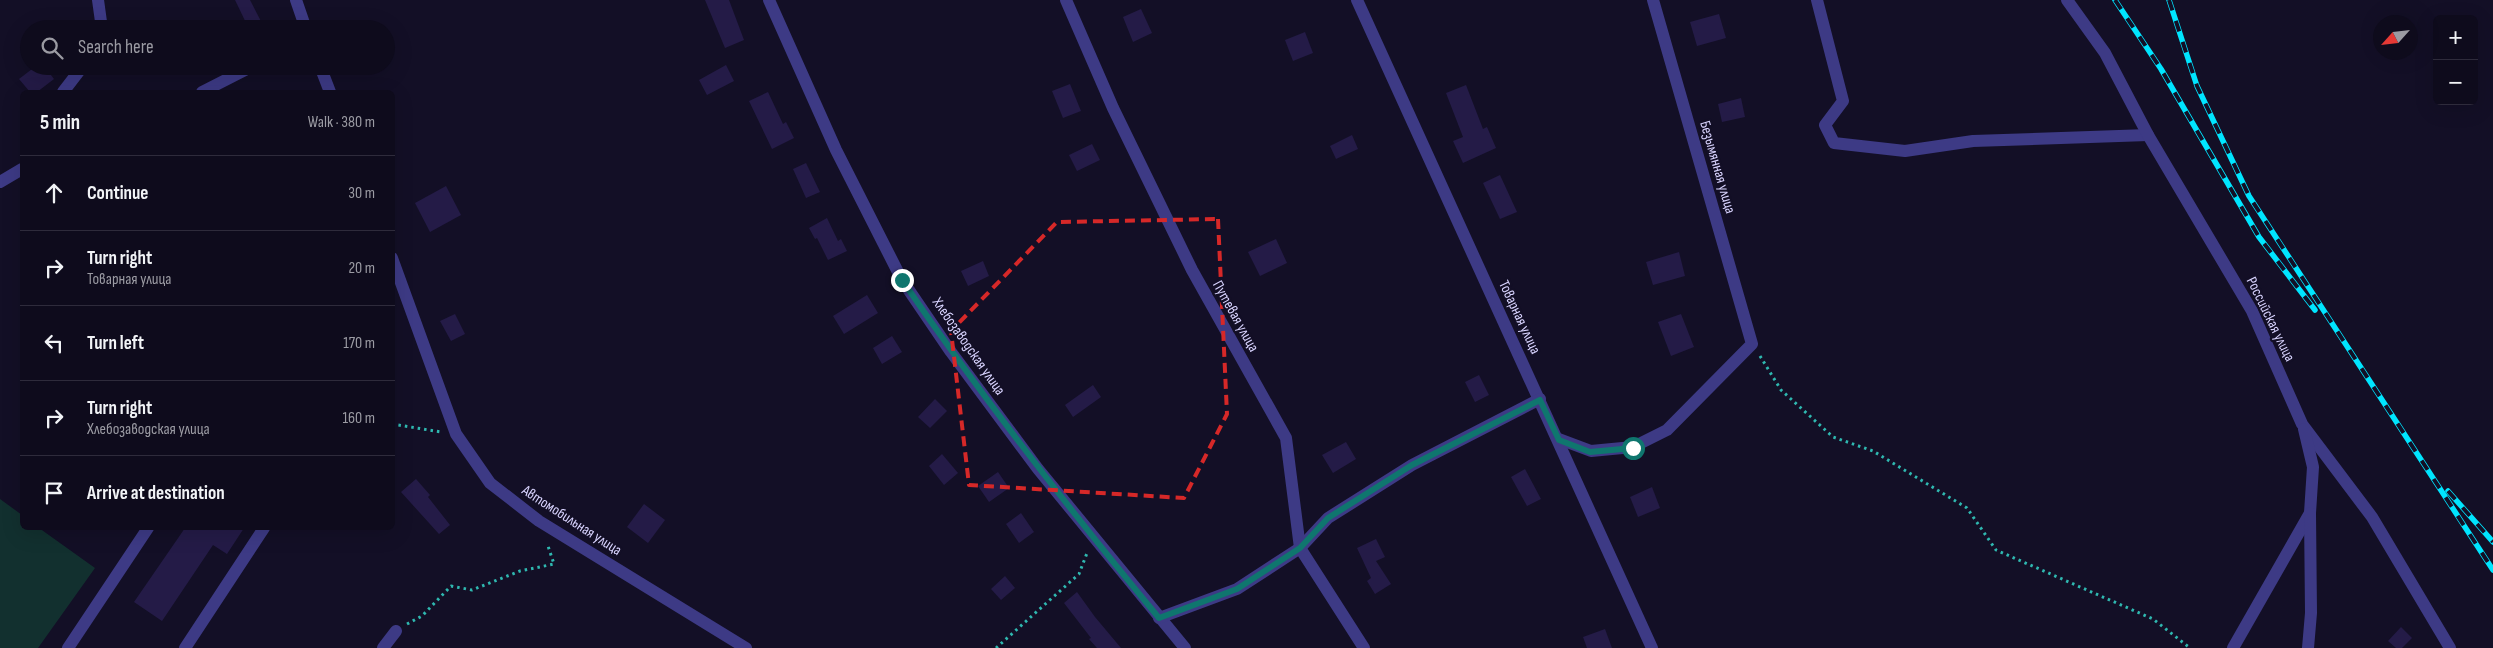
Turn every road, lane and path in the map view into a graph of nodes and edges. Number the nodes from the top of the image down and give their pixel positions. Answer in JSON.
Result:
{"nodes":[{"id":1,"x":98,"y":0,"type":"edge"},
{"id":2,"x":296,"y":0,"type":"edge"},
{"id":3,"x":769,"y":0,"type":"edge"},
{"id":4,"x":1066,"y":0,"type":"edge"},
{"id":5,"x":1356,"y":0,"type":"edge"},
{"id":6,"x":1653,"y":0,"type":"edge"},
{"id":7,"x":1817,"y":0,"type":"edge"},
{"id":8,"x":2067,"y":0,"type":"edge"},
{"id":9,"x":101,"y":20,"type":"edge"},
{"id":10,"x":303,"y":20,"type":"edge"},
{"id":11,"x":76,"y":75,"type":"edge"},
{"id":12,"x":236,"y":75,"type":"edge"},
{"id":13,"x":323,"y":75,"type":"edge"},
{"id":14,"x":65,"y":90,"type":"edge"},
{"id":15,"x":206,"y":90,"type":"edge"},
{"id":16,"x":329,"y":90,"type":"edge"},
{"id":17,"x":2148,"y":135,"type":"junction"},
{"id":18,"x":20,"y":170,"type":"edge"},
{"id":19,"x":0,"y":182,"type":"edge"},
{"id":20,"x":395,"y":266,"type":"edge"},
{"id":21,"x":1752,"y":344,"type":"junction"},
{"id":22,"x":1540,"y":400,"type":"junction"},
{"id":23,"x":395,"y":424,"type":"edge"},
{"id":24,"x":2302,"y":424,"type":"junction"},
{"id":25,"x":456,"y":434,"type":"junction"},
{"id":26,"x":1559,"y":440,"type":"junction"},
{"id":27,"x":2310,"y":513,"type":"junction"},
{"id":28,"x":539,"y":522,"type":"junction"},
{"id":29,"x":147,"y":530,"type":"edge"},
{"id":30,"x":263,"y":530,"type":"edge"},
{"id":31,"x":1093,"y":538,"type":"junction"},
{"id":32,"x":1300,"y":548,"type":"junction"},
{"id":33,"x":1159,"y":618,"type":"junction"},
{"id":34,"x":396,"y":631,"type":"joint"},
{"id":35,"x":68,"y":648,"type":"edge"},
{"id":36,"x":185,"y":648,"type":"edge"},
{"id":37,"x":383,"y":648,"type":"edge"},
{"id":38,"x":746,"y":648,"type":"edge"},
{"id":39,"x":996,"y":648,"type":"edge"},
{"id":40,"x":1185,"y":648,"type":"edge"},
{"id":41,"x":1364,"y":648,"type":"edge"},
{"id":42,"x":1652,"y":648,"type":"edge"},
{"id":43,"x":2190,"y":648,"type":"edge"},
{"id":44,"x":2233,"y":648,"type":"edge"},
{"id":45,"x":2308,"y":648,"type":"edge"},
{"id":46,"x":2450,"y":648,"type":"edge"}],
"edges":[{"from":1,"to":9,"type":"street"},
{"from":2,"to":10,"type":"street"},
{"from":3,"to":31,"type":"street","name":"Хлебозаводская улица"},
{"from":4,"to":32,"type":"street","name":"Путевая улица"},
{"from":5,"to":22,"type":"street","name":"Товарная улица"},
{"from":6,"to":21,"type":"street","name":"Безымянная улица"},
{"from":7,"to":17,"type":"street"},
{"from":8,"to":17,"type":"street","name":"Российская улица"},
{"from":11,"to":14,"type":"street"},
{"from":12,"to":15,"type":"street"},
{"from":13,"to":16,"type":"street"},
{"from":17,"to":24,"type":"street","name":"Российская улица"},
{"from":18,"to":19,"type":"street"},
{"from":20,"to":25,"type":"street","name":"Автомобильная улица"},
{"from":21,"to":26,"type":"street"},
{"from":21,"to":43,"type":"path"},
{"from":22,"to":26,"type":"street","name":"Товарная улица"},
{"from":22,"to":32,"type":"street"},
{"from":23,"to":25,"type":"path"},
{"from":24,"to":27,"type":"street"},
{"from":24,"to":46,"type":"street","name":"Российская улица"},
{"from":25,"to":28,"type":"street","name":"Автомобильная улица"},
{"from":26,"to":42,"type":"street","name":"Товарная улица"},
{"from":27,"to":44,"type":"street"},
{"from":27,"to":45,"type":"street"},
{"from":28,"to":34,"type":"path"},
{"from":28,"to":38,"type":"street","name":"Автомобильная улица"},
{"from":29,"to":35,"type":"street"},
{"from":30,"to":36,"type":"street"},
{"from":31,"to":33,"type":"street","name":"Хлебозаводская улица"},
{"from":31,"to":39,"type":"path"},
{"from":32,"to":33,"type":"street"},
{"from":32,"to":41,"type":"street","name":"Путевая улица"},
{"from":33,"to":40,"type":"street","name":"Хлебозаводская улица"},
{"from":34,"to":37,"type":"street"}]}
